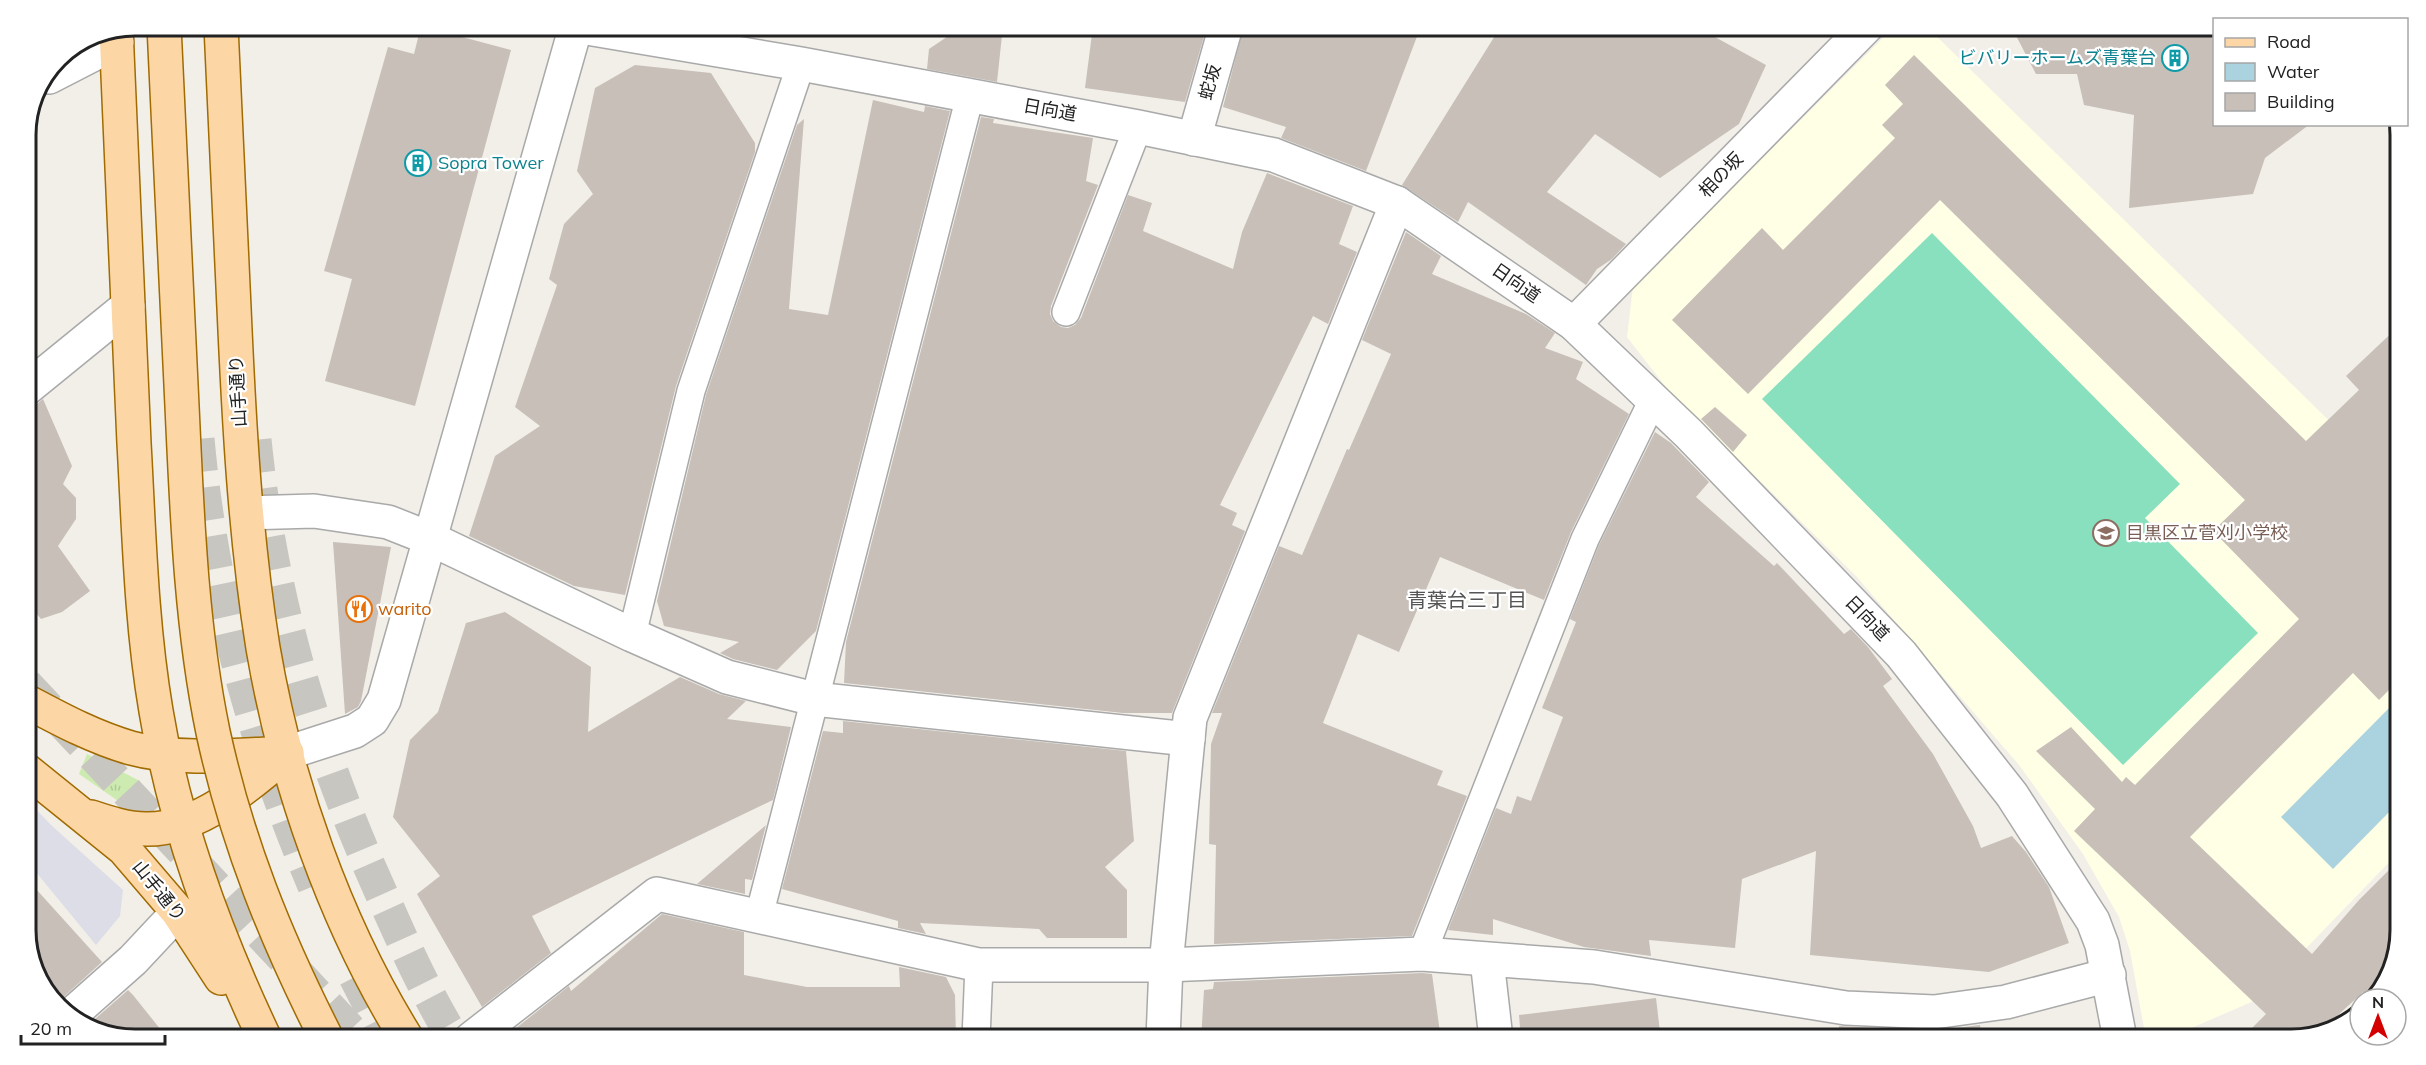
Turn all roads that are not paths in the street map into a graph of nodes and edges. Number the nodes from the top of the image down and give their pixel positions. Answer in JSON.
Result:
{"nodes":[{"id":1,"x":164,"y":36,"type":"edge"},
{"id":2,"x":220,"y":36,"type":"edge"},
{"id":3,"x":572,"y":36,"type":"edge"},
{"id":4,"x":634,"y":36,"type":"edge"},
{"id":5,"x":1223,"y":36,"type":"edge"},
{"id":6,"x":1857,"y":36,"type":"edge"},
{"id":7,"x":116,"y":38,"type":"edge"},
{"id":8,"x":106,"y":41,"type":"edge"},
{"id":9,"x":801,"y":64,"type":"junction"},
{"id":10,"x":62,"y":69,"type":"edge"},
{"id":11,"x":970,"y":96,"type":"junction"},
{"id":12,"x":1138,"y":127,"type":"junction"},
{"id":13,"x":1194,"y":139,"type":"junction"},
{"id":14,"x":1397,"y":203,"type":"junction"},
{"id":15,"x":128,"y":306,"type":"junction"},
{"id":16,"x":1066,"y":312,"type":"dead end"},
{"id":17,"x":1574,"y":324,"type":"junction"},
{"id":18,"x":36,"y":381,"type":"edge"},
{"id":19,"x":1653,"y":400,"type":"junction"},
{"id":20,"x":248,"y":513,"type":"junction"},
{"id":21,"x":430,"y":539,"type":"junction"},
{"id":22,"x":632,"y":635,"type":"junction"},
{"id":23,"x":814,"y":699,"type":"junction"},
{"id":24,"x":36,"y":706,"type":"edge"},
{"id":25,"x":1188,"y":739,"type":"junction"},
{"id":26,"x":287,"y":753,"type":"junction"},
{"id":27,"x":165,"y":754,"type":"junction"},
{"id":28,"x":36,"y":778,"type":"edge"},
{"id":29,"x":82,"y":814,"type":"junction"},
{"id":30,"x":182,"y":824,"type":"junction"},
{"id":31,"x":178,"y":912,"type":"junction"},
{"id":32,"x":759,"y":916,"type":"junction"},
{"id":33,"x":1422,"y":954,"type":"junction"},
{"id":34,"x":1487,"y":960,"type":"junction"},
{"id":35,"x":979,"y":965,"type":"junction"},
{"id":36,"x":1166,"y":965,"type":"junction"},
{"id":37,"x":2109,"y":975,"type":"junction"},
{"id":38,"x":77,"y":1010,"type":"edge"},
{"id":39,"x":256,"y":1029,"type":"edge"},
{"id":40,"x":258,"y":1029,"type":"edge"},
{"id":41,"x":322,"y":1029,"type":"edge"},
{"id":42,"x":401,"y":1029,"type":"edge"},
{"id":43,"x":485,"y":1029,"type":"edge"},
{"id":44,"x":976,"y":1029,"type":"edge"},
{"id":45,"x":1163,"y":1029,"type":"edge"},
{"id":46,"x":1495,"y":1029,"type":"edge"},
{"id":47,"x":2118,"y":1029,"type":"edge"}],
"edges":[{"from":1,"to":41,"type":"main road","bridge":true},
{"from":2,"to":20,"type":"main road","name":"山手通り"},
{"from":3,"to":21,"type":"street"},
{"from":4,"to":9,"type":"street","name":"日向道"},
{"from":5,"to":13,"type":"street","name":"蛇坂"},
{"from":6,"to":17,"type":"street","name":"相の坂"},
{"from":7,"to":15,"type":"main road"},
{"from":8,"to":10,"type":"street"},
{"from":9,"to":11,"type":"street","name":"日向道"},
{"from":9,"to":22,"type":"lane"},
{"from":11,"to":12,"type":"street","name":"日向道"},
{"from":11,"to":23,"type":"lane"},
{"from":12,"to":13,"type":"street","name":"日向道"},
{"from":12,"to":16,"type":"lane"},
{"from":13,"to":14,"type":"street","name":"日向道"},
{"from":14,"to":17,"type":"street","name":"日向道"},
{"from":14,"to":25,"type":"street"},
{"from":15,"to":18,"type":"street"},
{"from":15,"to":27,"type":"main road"},
{"from":17,"to":19,"type":"street","name":"日向道"},
{"from":19,"to":33,"type":"lane"},
{"from":19,"to":37,"type":"street","name":"日向道"},
{"from":20,"to":21,"type":"street"},
{"from":20,"to":26,"type":"main road","name":"山手通り"},
{"from":21,"to":22,"type":"street"},
{"from":21,"to":26,"type":"street"},
{"from":22,"to":23,"type":"street"},
{"from":23,"to":25,"type":"street"},
{"from":23,"to":32,"type":"lane"},
{"from":24,"to":27,"type":"main road"},
{"from":25,"to":36,"type":"street"},
{"from":26,"to":27,"type":"main road"},
{"from":26,"to":30,"type":"main road"},
{"from":26,"to":42,"type":"main road","name":"山手通り"},
{"from":27,"to":30,"type":"main road"},
{"from":28,"to":29,"type":"main road","name":"山手通り"},
{"from":29,"to":30,"type":"main road"},
{"from":29,"to":31,"type":"main road","name":"山手通り"},
{"from":30,"to":40,"type":"main road"},
{"from":31,"to":38,"type":"street"},
{"from":31,"to":39,"type":"main road","name":"山手通り"},
{"from":32,"to":35,"type":"street"},
{"from":32,"to":43,"type":"street"},
{"from":33,"to":34,"type":"street"},
{"from":33,"to":36,"type":"street"},
{"from":34,"to":37,"type":"street"},
{"from":34,"to":46,"type":"street"},
{"from":35,"to":36,"type":"street"},
{"from":35,"to":44,"type":"lane"},
{"from":36,"to":45,"type":"street"},
{"from":37,"to":47,"type":"street","name":"日向道"}]}
